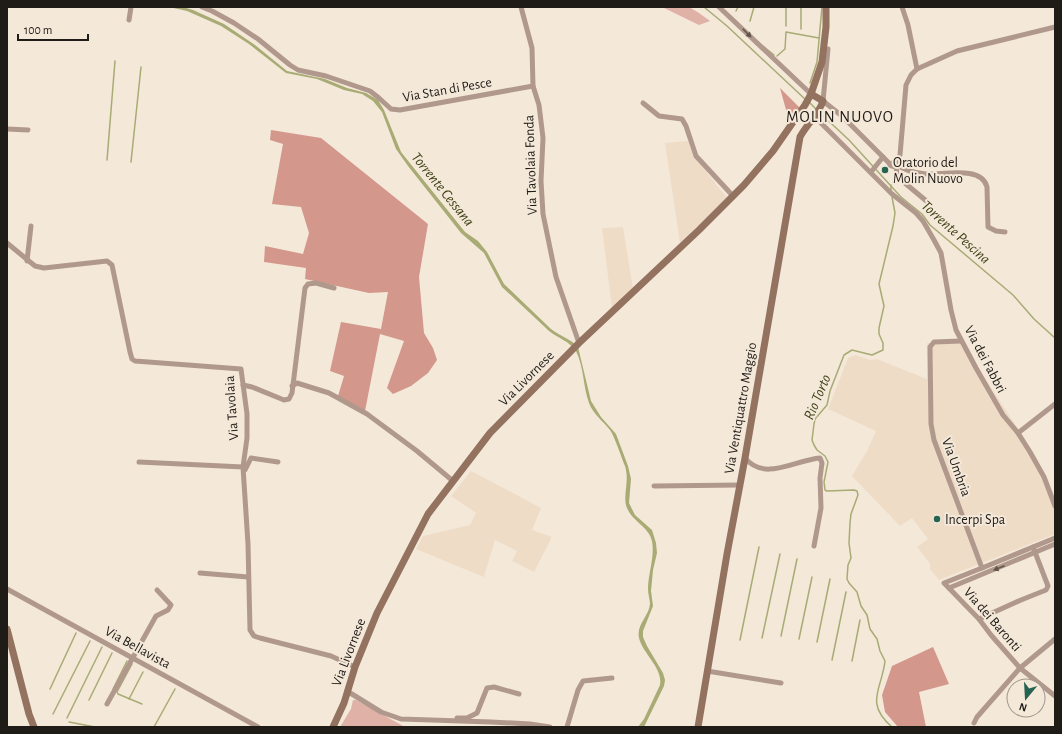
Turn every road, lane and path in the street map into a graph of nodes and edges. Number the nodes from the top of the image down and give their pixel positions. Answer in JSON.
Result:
{"nodes":[{"id":1,"x":131,"y":7,"type":"edge"},
{"id":2,"x":202,"y":7,"type":"edge"},
{"id":3,"x":521,"y":7,"type":"edge"},
{"id":4,"x":719,"y":7,"type":"edge"},
{"id":5,"x":826,"y":7,"type":"edge"},
{"id":6,"x":902,"y":7,"type":"edge"},
{"id":7,"x":129,"y":20,"type":"dead end"},
{"id":8,"x":1055,"y":27,"type":"edge"},
{"id":9,"x":828,"y":49,"type":"dead end"},
{"id":10,"x":917,"y":69,"type":"junction"},
{"id":11,"x":533,"y":86,"type":"junction"},
{"id":12,"x":808,"y":99,"type":"junction"},
{"id":13,"x":823,"y":101,"type":"junction"},
{"id":14,"x":643,"y":103,"type":"dead end"},
{"id":15,"x":817,"y":113,"type":"junction"},
{"id":16,"x":7,"y":128,"type":"edge"},
{"id":17,"x":28,"y":130,"type":"dead end"},
{"id":18,"x":883,"y":157,"type":"junction"},
{"id":19,"x":894,"y":165,"type":"junction"},
{"id":20,"x":871,"y":171,"type":"junction"},
{"id":21,"x":733,"y":196,"type":"junction"},
{"id":22,"x":930,"y":204,"type":"dead end"},
{"id":23,"x":31,"y":226,"type":"dead end"},
{"id":24,"x":1005,"y":232,"type":"dead end"},
{"id":25,"x":7,"y":243,"type":"edge"},
{"id":26,"x":27,"y":261,"type":"junction"},
{"id":27,"x":334,"y":288,"type":"dead end"},
{"id":28,"x":961,"y":341,"type":"junction"},
{"id":29,"x":579,"y":344,"type":"junction"},
{"id":30,"x":243,"y":386,"type":"junction"},
{"id":31,"x":292,"y":386,"type":"junction"},
{"id":32,"x":1055,"y":404,"type":"edge"},
{"id":33,"x":1018,"y":433,"type":"junction"},
{"id":34,"x":745,"y":458,"type":"junction"},
{"id":35,"x":139,"y":462,"type":"dead end"},
{"id":36,"x":278,"y":462,"type":"dead end"},
{"id":37,"x":243,"y":467,"type":"junction"},
{"id":38,"x":244,"y":475,"type":"junction"},
{"id":39,"x":453,"y":482,"type":"junction"},
{"id":40,"x":740,"y":485,"type":"junction"},
{"id":41,"x":654,"y":486,"type":"dead end"},
{"id":42,"x":1055,"y":506,"type":"edge"},
{"id":43,"x":1055,"y":538,"type":"edge"},
{"id":44,"x":1055,"y":544,"type":"edge"},
{"id":45,"x":814,"y":546,"type":"dead end"},
{"id":46,"x":1034,"y":550,"type":"junction"},
{"id":47,"x":982,"y":568,"type":"junction"},
{"id":48,"x":200,"y":573,"type":"dead end"},
{"id":49,"x":248,"y":577,"type":"junction"},
{"id":50,"x":949,"y":588,"type":"junction"},
{"id":51,"x":7,"y":589,"type":"edge"},
{"id":52,"x":157,"y":590,"type":"dead end"},
{"id":53,"x":979,"y":619,"type":"junction"},
{"id":54,"x":7,"y":629,"type":"edge"},
{"id":55,"x":1055,"y":639,"type":"edge"},
{"id":56,"x":132,"y":658,"type":"junction"},
{"id":57,"x":355,"y":667,"type":"junction"},
{"id":58,"x":1020,"y":668,"type":"junction"},
{"id":59,"x":707,"y":671,"type":"junction"},
{"id":60,"x":612,"y":678,"type":"dead end"},
{"id":61,"x":781,"y":683,"type":"dead end"},
{"id":62,"x":347,"y":691,"type":"junction"},
{"id":63,"x":519,"y":694,"type":"dead end"},
{"id":64,"x":1055,"y":696,"type":"edge"},
{"id":65,"x":108,"y":704,"type":"dead end"},
{"id":66,"x":438,"y":721,"type":"junction"},
{"id":67,"x":974,"y":723,"type":"dead end"},
{"id":68,"x":494,"y":725,"type":"edge"},
{"id":69,"x":34,"y":727,"type":"edge"},
{"id":70,"x":258,"y":727,"type":"edge"},
{"id":71,"x":334,"y":727,"type":"edge"},
{"id":72,"x":550,"y":727,"type":"edge"},
{"id":73,"x":567,"y":727,"type":"edge"},
{"id":74,"x":698,"y":727,"type":"edge"}],
"edges":[{"from":1,"to":7,"type":"street"},
{"from":2,"to":11,"type":"street","name":"Via Stan di Pesce"},
{"from":3,"to":11,"type":"street","name":"Via Tavolaia Fonda"},
{"from":4,"to":12,"type":"street","one_way":true},
{"from":5,"to":12,"type":"main road","name":"Via Livornese"},
{"from":6,"to":10,"type":"street"},
{"from":8,"to":10,"type":"street"},
{"from":9,"to":13,"type":"street"},
{"from":10,"to":19,"type":"street"},
{"from":11,"to":29,"type":"street","name":"Via Tavolaia Fonda"},
{"from":12,"to":13,"type":"main road"},
{"from":12,"to":21,"type":"main road","name":"Via Livornese"},
{"from":13,"to":15,"type":"main road","name":"Via Ventiquattro Maggio"},
{"from":13,"to":18,"type":"street"},
{"from":14,"to":21,"type":"street"},
{"from":15,"to":20,"type":"street","name":"Via dei Fabbri"},
{"from":15,"to":34,"type":"main road","name":"Via Ventiquattro Maggio"},
{"from":16,"to":17,"type":"street"},
{"from":18,"to":19,"type":"street"},
{"from":18,"to":20,"type":"street"},
{"from":19,"to":22,"type":"street"},
{"from":19,"to":24,"type":"street"},
{"from":20,"to":28,"type":"street","name":"Via dei Fabbri"},
{"from":21,"to":29,"type":"main road","name":"Via Livornese"},
{"from":23,"to":26,"type":"street"},
{"from":25,"to":26,"type":"street","name":"Via Tavolaia"},
{"from":26,"to":30,"type":"street","name":"Via Tavolaia"},
{"from":27,"to":31,"type":"street"},
{"from":28,"to":33,"type":"street","name":"Via dei Fabbri"},
{"from":28,"to":47,"type":"street","name":"Via Umbria"},
{"from":29,"to":39,"type":"main road","name":"Via Livornese"},
{"from":30,"to":31,"type":"street"},
{"from":30,"to":37,"type":"street","name":"Via Tavolaia"},
{"from":31,"to":39,"type":"street"},
{"from":32,"to":33,"type":"street"},
{"from":33,"to":42,"type":"street","name":"Via dei Fabbri"},
{"from":34,"to":40,"type":"main road","name":"Via Ventiquattro Maggio"},
{"from":34,"to":45,"type":"street"},
{"from":35,"to":37,"type":"street"},
{"from":36,"to":38,"type":"street"},
{"from":37,"to":38,"type":"street","name":"Via Tavolaia"},
{"from":38,"to":49,"type":"street","name":"Via Tavolaia"},
{"from":39,"to":57,"type":"main road","name":"Via Livornese"},
{"from":40,"to":41,"type":"street"},
{"from":40,"to":59,"type":"main road","name":"Via Ventiquattro Maggio"},
{"from":43,"to":46,"type":"street"},
{"from":44,"to":46,"type":"street"},
{"from":46,"to":47,"type":"street"},
{"from":46,"to":50,"type":"street","one_way":true},
{"from":46,"to":53,"type":"street"},
{"from":47,"to":50,"type":"street","name":"Via dei Baronti"},
{"from":48,"to":49,"type":"street"},
{"from":49,"to":57,"type":"street","name":"Via Tavolaia"},
{"from":50,"to":53,"type":"street","name":"Via dei Baronti"},
{"from":51,"to":56,"type":"street","name":"Via Bellavista"},
{"from":52,"to":56,"type":"street"},
{"from":53,"to":58,"type":"street","name":"Via dei Baronti"},
{"from":54,"to":69,"type":"main road"},
{"from":55,"to":58,"type":"street"},
{"from":56,"to":65,"type":"street"},
{"from":56,"to":70,"type":"street","name":"Via Bellavista"},
{"from":57,"to":62,"type":"main road","name":"Via Livornese"},
{"from":58,"to":64,"type":"street","name":"Via dei Baronti"},
{"from":58,"to":67,"type":"street"},
{"from":59,"to":61,"type":"street"},
{"from":59,"to":74,"type":"main road","name":"Via Ventiquattro Maggio"},
{"from":60,"to":73,"type":"street"},
{"from":62,"to":66,"type":"street"},
{"from":62,"to":71,"type":"main road","name":"Via Livornese"},
{"from":63,"to":66,"type":"street"},
{"from":66,"to":68,"type":"street"},
{"from":68,"to":72,"type":"street"}]}
